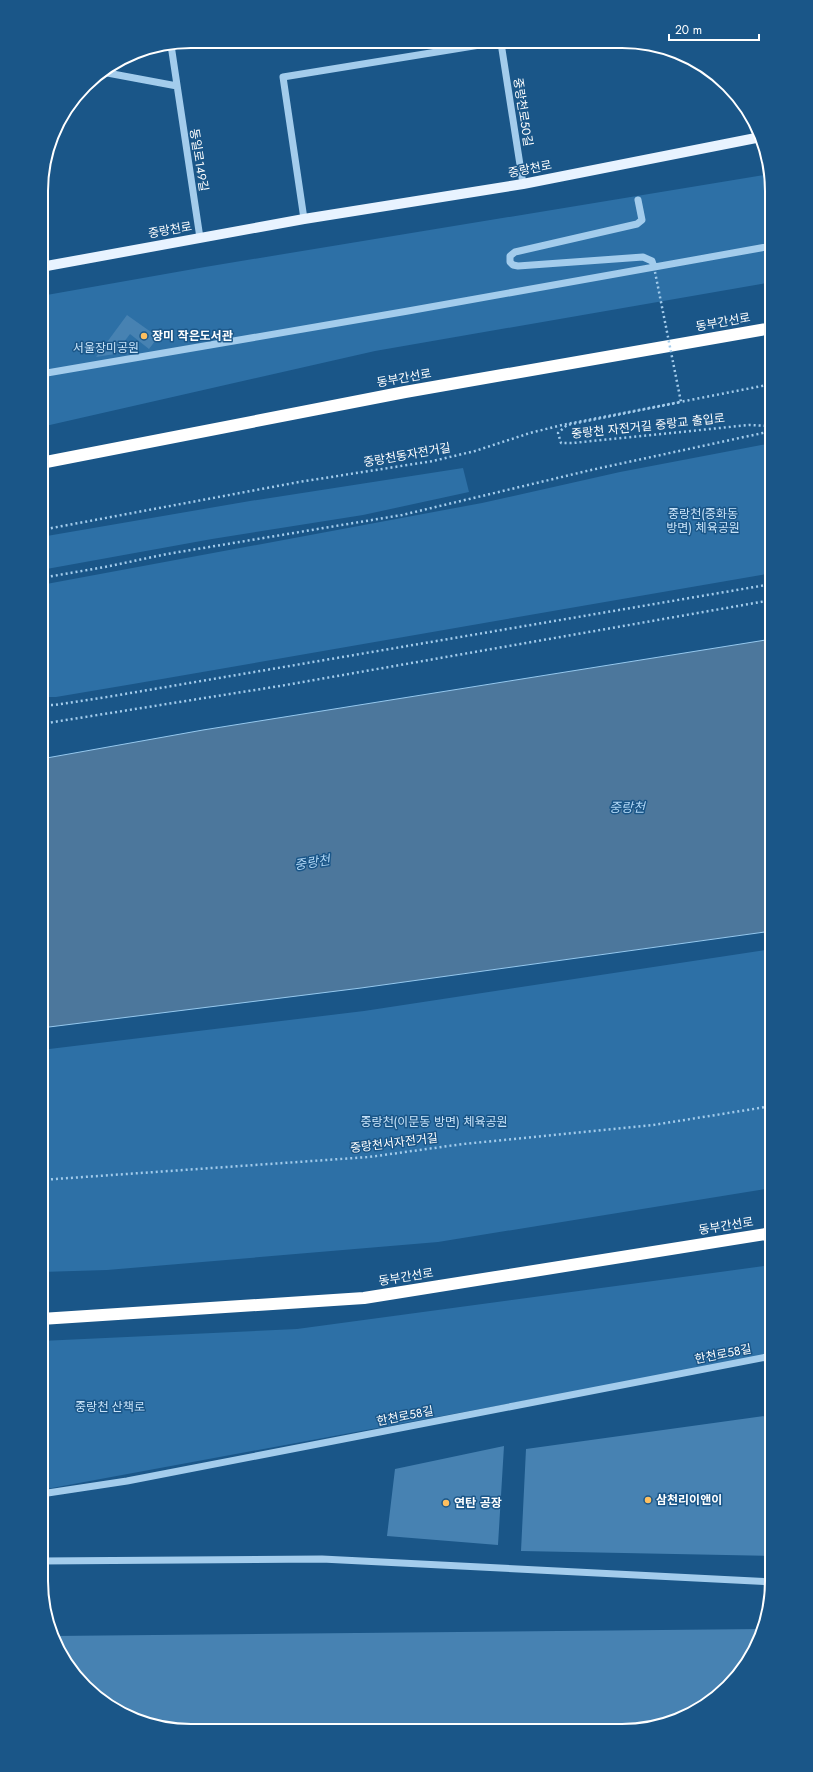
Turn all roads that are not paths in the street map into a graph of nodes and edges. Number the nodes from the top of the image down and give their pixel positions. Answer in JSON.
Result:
{"nodes":[{"id":1,"x":461,"y":48,"type":"edge"},
{"id":2,"x":502,"y":48,"type":"edge"},
{"id":3,"x":171,"y":49,"type":"edge"},
{"id":4,"x":110,"y":73,"type":"edge"},
{"id":5,"x":177,"y":86,"type":"junction"},
{"id":6,"x":754,"y":138,"type":"edge"},
{"id":7,"x":524,"y":184,"type":"junction"},
{"id":8,"x":638,"y":200,"type":"dead end"},
{"id":9,"x":304,"y":219,"type":"junction"},
{"id":10,"x":200,"y":238,"type":"junction"},
{"id":11,"x":765,"y":247,"type":"edge"},
{"id":12,"x":48,"y":266,"type":"edge"},
{"id":13,"x":654,"y":267,"type":"junction"},
{"id":14,"x":765,"y":329,"type":"edge"},
{"id":15,"x":48,"y":373,"type":"edge"},
{"id":16,"x":48,"y":462,"type":"edge"},
{"id":17,"x":765,"y":1234,"type":"edge"},
{"id":18,"x":48,"y":1319,"type":"edge"},
{"id":19,"x":765,"y":1357,"type":"edge"},
{"id":20,"x":48,"y":1493,"type":"edge"},
{"id":21,"x":48,"y":1561,"type":"edge"},
{"id":22,"x":765,"y":1582,"type":"edge"}],
"edges":[{"from":1,"to":9,"type":"street"},
{"from":2,"to":7,"type":"street","name":"중랑천로50길"},
{"from":3,"to":5,"type":"street","name":"동일로149길"},
{"from":4,"to":5,"type":"street"},
{"from":5,"to":10,"type":"street","name":"동일로149길"},
{"from":6,"to":7,"type":"main road","name":"중랑천로"},
{"from":7,"to":9,"type":"main road","name":"중랑천로"},
{"from":8,"to":13,"type":"street"},
{"from":9,"to":10,"type":"main road","name":"중랑천로"},
{"from":10,"to":12,"type":"main road","name":"중랑천로"},
{"from":11,"to":13,"type":"street"},
{"from":13,"to":15,"type":"street"},
{"from":14,"to":16,"type":"highway","name":"동부간선로"},
{"from":17,"to":18,"type":"highway","name":"동부간선로"},
{"from":19,"to":20,"type":"street","name":"한천로58길"},
{"from":21,"to":22,"type":"street"}]}
